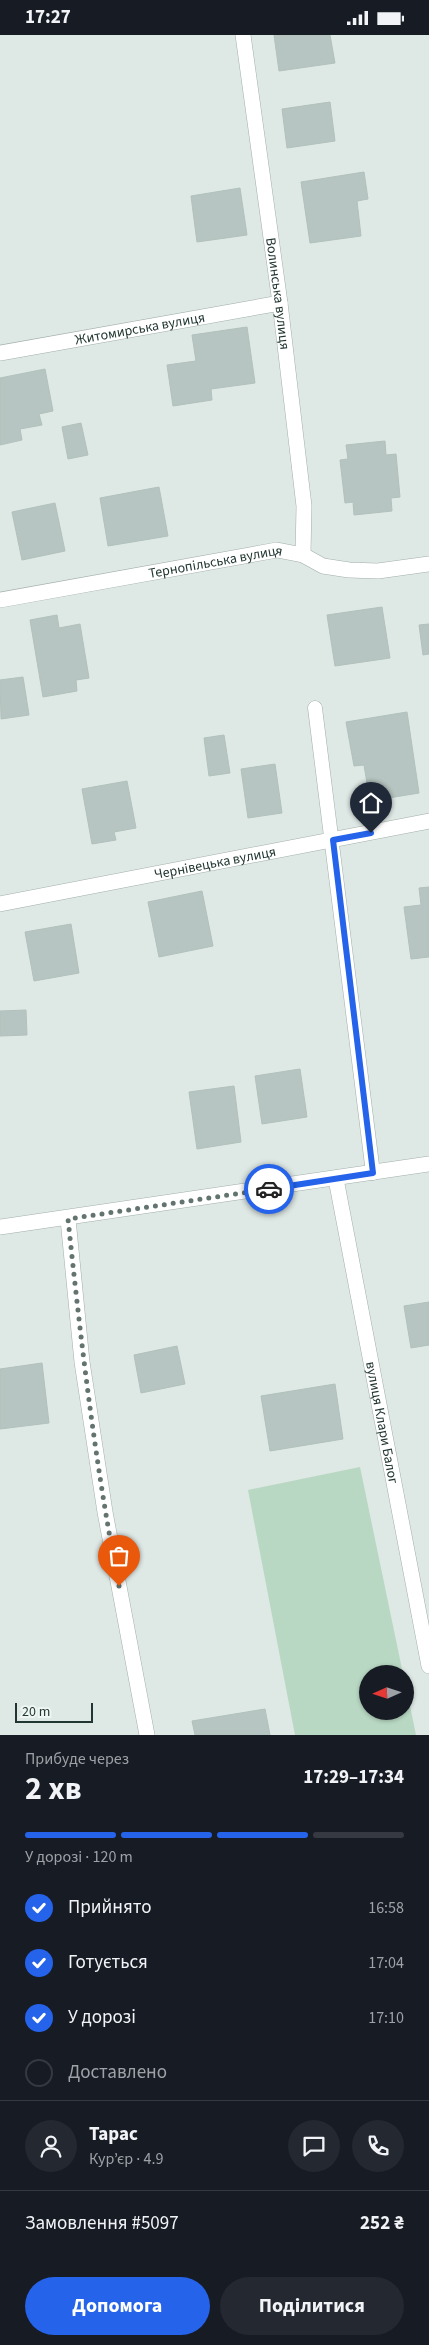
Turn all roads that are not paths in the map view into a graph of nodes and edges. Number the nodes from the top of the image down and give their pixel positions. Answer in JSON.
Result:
{"nodes":[{"id":1,"x":243,"y":35,"type":"edge"},
{"id":2,"x":280,"y":303,"type":"junction"},
{"id":3,"x":0,"y":353,"type":"edge"},
{"id":4,"x":303,"y":555,"type":"junction"},
{"id":5,"x":429,"y":564,"type":"edge"},
{"id":6,"x":0,"y":600,"type":"edge"},
{"id":7,"x":315,"y":708,"type":"dead end"},
{"id":8,"x":429,"y":821,"type":"edge"},
{"id":9,"x":333,"y":840,"type":"junction"},
{"id":10,"x":0,"y":905,"type":"edge"},
{"id":11,"x":429,"y":1164,"type":"edge"},
{"id":12,"x":373,"y":1173,"type":"junction"},
{"id":13,"x":336,"y":1179,"type":"junction"},
{"id":14,"x":68,"y":1219,"type":"junction"},
{"id":15,"x":0,"y":1227,"type":"edge"},
{"id":16,"x":429,"y":1666,"type":"edge"},
{"id":17,"x":147,"y":1735,"type":"edge"}],
"edges":[{"from":1,"to":2,"type":"street","name":"Волинська вулиця"},
{"from":2,"to":3,"type":"street","name":"Житомирська вулиця"},
{"from":2,"to":4,"type":"street","name":"Волинська вулиця"},
{"from":4,"to":5,"type":"street","name":"Тернопільська вулиця"},
{"from":4,"to":6,"type":"street","name":"Тернопільська вулиця"},
{"from":7,"to":9,"type":"lane"},
{"from":8,"to":9,"type":"street","name":"Чернівецька вулиця"},
{"from":9,"to":10,"type":"street","name":"Чернівецька вулиця"},
{"from":9,"to":12,"type":"lane"},
{"from":11,"to":12,"type":"street"},
{"from":12,"to":13,"type":"street"},
{"from":13,"to":14,"type":"street"},
{"from":13,"to":16,"type":"street","name":"вулиця Клари Балог"},
{"from":14,"to":15,"type":"street"},
{"from":14,"to":17,"type":"street"}]}
